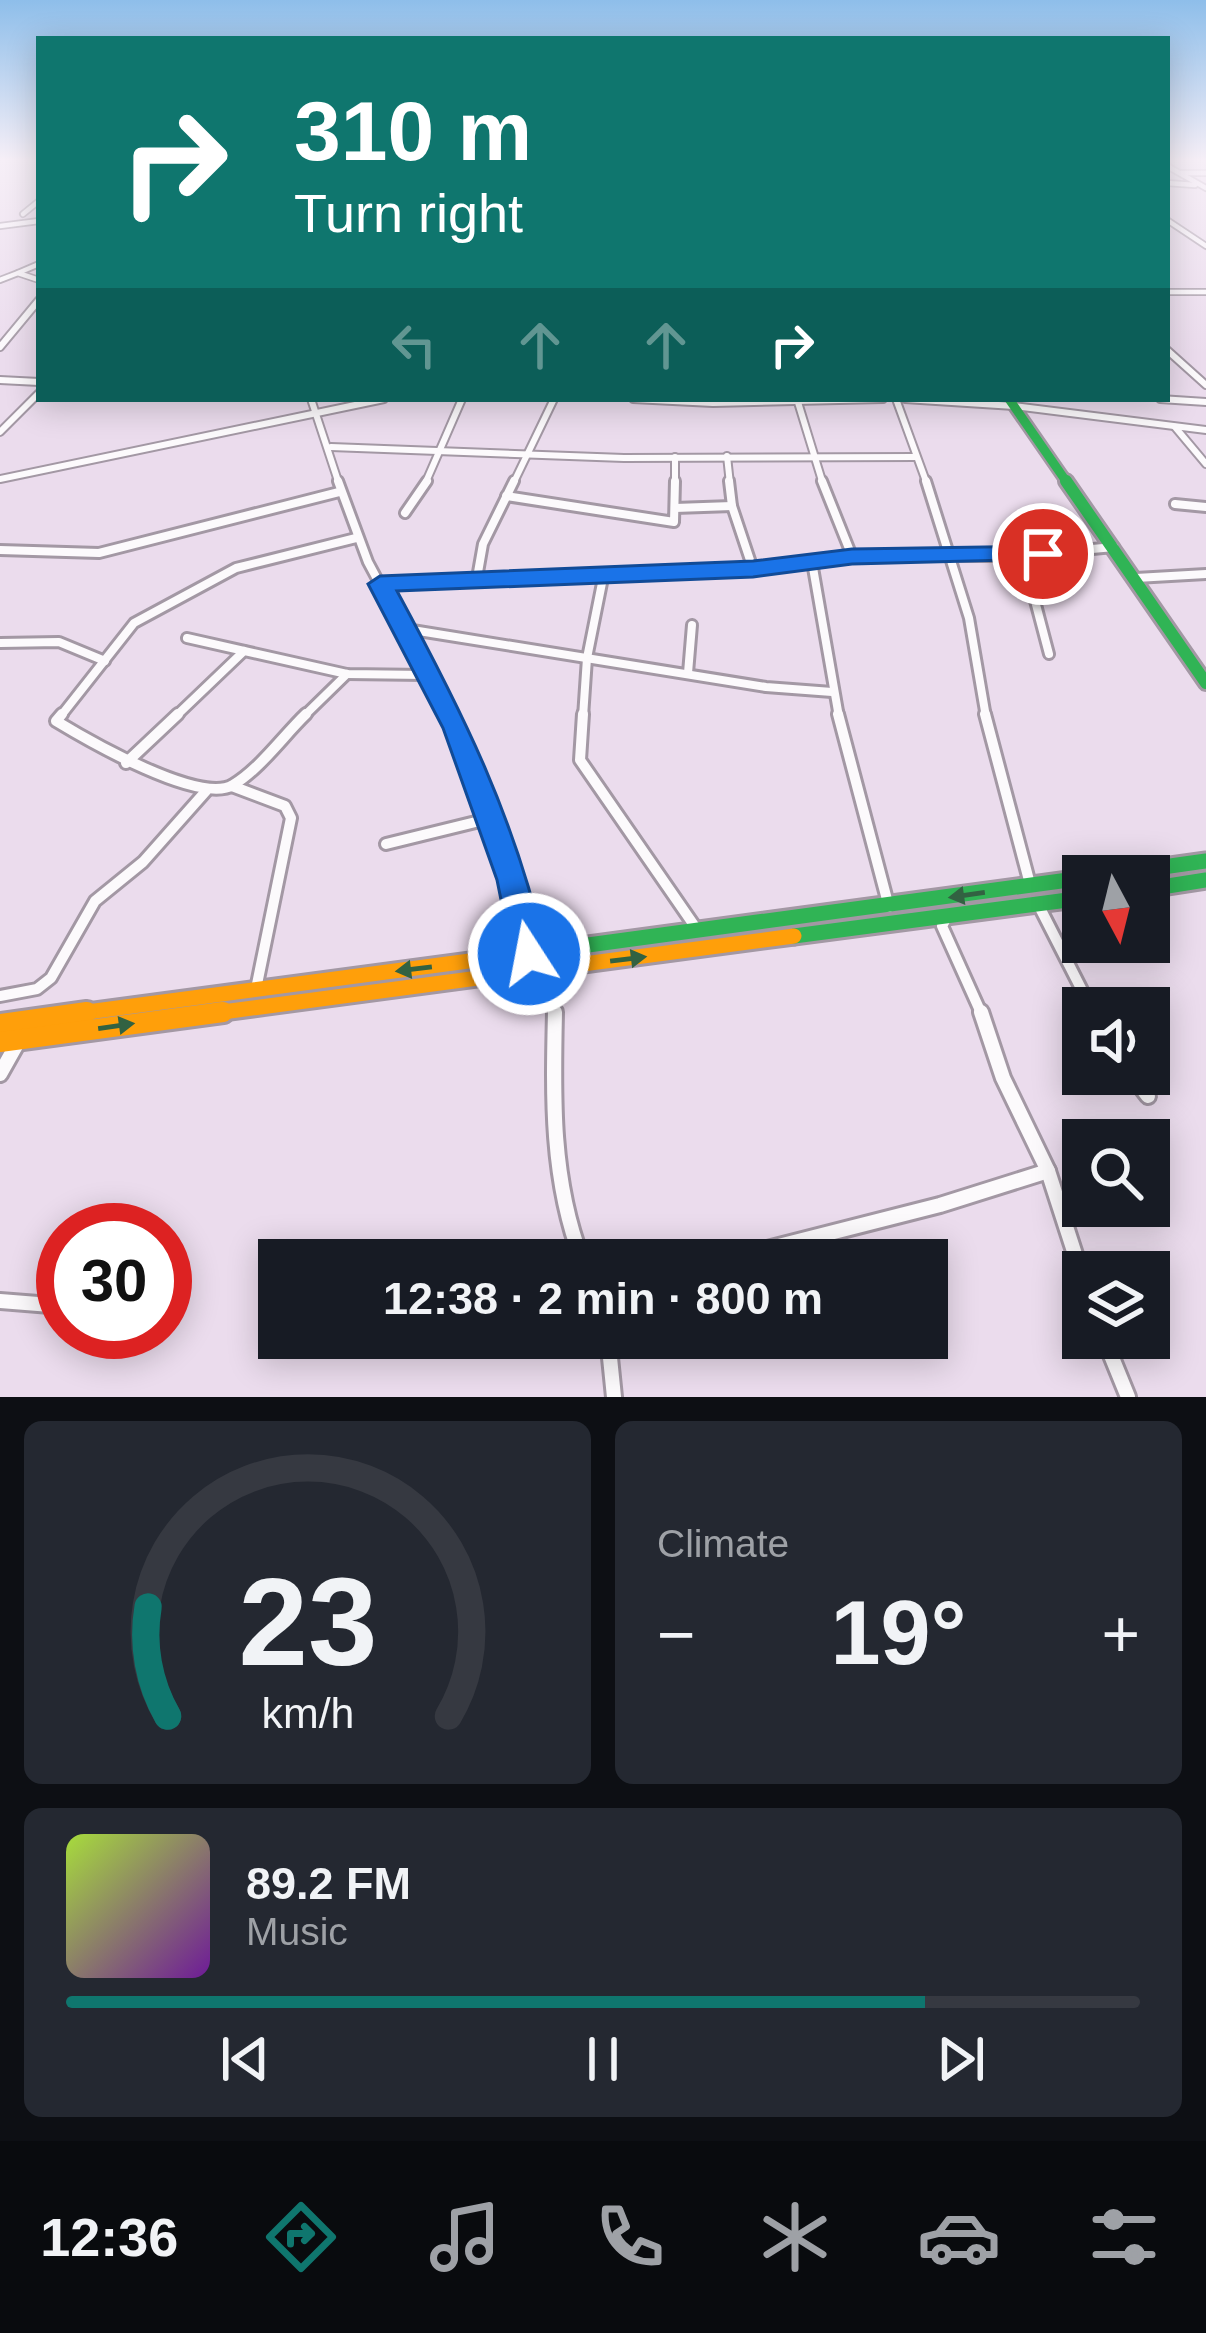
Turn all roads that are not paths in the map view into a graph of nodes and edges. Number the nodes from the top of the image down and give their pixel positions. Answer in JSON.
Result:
{"nodes":[{"id":1,"x":1172,"y":224,"type":"edge"},
{"id":2,"x":1170,"y":231,"type":"edge"},
{"id":3,"x":1181,"y":231,"type":"junction"},
{"id":4,"x":1206,"y":246,"type":"edge"},
{"id":5,"x":36,"y":265,"type":"edge"},
{"id":6,"x":18,"y":273,"type":"junction"},
{"id":7,"x":36,"y":279,"type":"edge"},
{"id":8,"x":0,"y":280,"type":"edge"},
{"id":9,"x":1170,"y":292,"type":"edge"},
{"id":10,"x":1206,"y":292,"type":"edge"},
{"id":11,"x":36,"y":304,"type":"edge"},
{"id":12,"x":0,"y":346,"type":"edge"},
{"id":13,"x":1170,"y":353,"type":"edge"},
{"id":14,"x":1170,"y":363,"type":"edge"},
{"id":15,"x":1182,"y":364,"type":"junction"},
{"id":16,"x":0,"y":380,"type":"edge"},
{"id":17,"x":36,"y":382,"type":"edge"},
{"id":18,"x":1206,"y":385,"type":"edge"},
{"id":19,"x":36,"y":396,"type":"edge"},
{"id":20,"x":1170,"y":400,"type":"edge"},
{"id":21,"x":312,"y":402,"type":"edge"},
{"id":22,"x":369,"y":402,"type":"edge"},
{"id":23,"x":461,"y":402,"type":"edge"},
{"id":24,"x":552,"y":402,"type":"edge"},
{"id":25,"x":798,"y":402,"type":"edge"},
{"id":26,"x":901,"y":402,"type":"edge"},
{"id":27,"x":1206,"y":402,"type":"edge"},
{"id":28,"x":1012,"y":403,"type":"edge"},
{"id":29,"x":318,"y":412,"type":"junction"},
{"id":30,"x":1175,"y":427,"type":"junction"},
{"id":31,"x":1206,"y":430,"type":"edge"},
{"id":32,"x":0,"y":432,"type":"edge"},
{"id":33,"x":331,"y":446,"type":"junction"},
{"id":34,"x":439,"y":448,"type":"junction"},
{"id":35,"x":526,"y":455,"type":"junction"},
{"id":36,"x":727,"y":456,"type":"junction"},
{"id":37,"x":812,"y":456,"type":"junction"},
{"id":38,"x":676,"y":457,"type":"junction"},
{"id":39,"x":916,"y":457,"type":"junction"},
{"id":40,"x":1206,"y":464,"type":"edge"},
{"id":41,"x":2,"y":481,"type":"edge"},
{"id":42,"x":339,"y":492,"type":"junction"},
{"id":43,"x":506,"y":496,"type":"junction"},
{"id":44,"x":1175,"y":504,"type":"dead end"},
{"id":45,"x":732,"y":506,"type":"junction"},
{"id":46,"x":1206,"y":507,"type":"edge"},
{"id":47,"x":676,"y":508,"type":"junction"},
{"id":48,"x":405,"y":513,"type":"dead end"},
{"id":49,"x":356,"y":538,"type":"junction"},
{"id":50,"x":1114,"y":547,"type":"junction"},
{"id":51,"x":0,"y":550,"type":"edge"},
{"id":52,"x":852,"y":556,"type":"junction"},
{"id":53,"x":953,"y":556,"type":"junction"},
{"id":54,"x":1016,"y":556,"type":"junction"},
{"id":55,"x":812,"y":562,"type":"junction"},
{"id":56,"x":753,"y":569,"type":"junction"},
{"id":57,"x":604,"y":573,"type":"junction"},
{"id":58,"x":1206,"y":574,"type":"edge"},
{"id":59,"x":477,"y":578,"type":"junction"},
{"id":60,"x":1136,"y":578,"type":"junction"},
{"id":61,"x":380,"y":584,"type":"junction"},
{"id":62,"x":692,"y":625,"type":"dead end"},
{"id":63,"x":400,"y":628,"type":"junction"},
{"id":64,"x":187,"y":638,"type":"dead end"},
{"id":65,"x":0,"y":643,"type":"edge"},
{"id":66,"x":244,"y":651,"type":"junction"},
{"id":67,"x":1049,"y":654,"type":"dead end"},
{"id":68,"x":587,"y":658,"type":"junction"},
{"id":69,"x":105,"y":661,"type":"junction"},
{"id":70,"x":688,"y":673,"type":"junction"},
{"id":71,"x":347,"y":674,"type":"junction"},
{"id":72,"x":425,"y":675,"type":"junction"},
{"id":73,"x":1206,"y":683,"type":"edge"},
{"id":74,"x":832,"y":692,"type":"junction"},
{"id":75,"x":126,"y":763,"type":"junction"},
{"id":76,"x":232,"y":785,"type":"junction"},
{"id":77,"x":206,"y":791,"type":"junction"},
{"id":78,"x":492,"y":818,"type":"junction"},
{"id":79,"x":386,"y":844,"type":"dead end"},
{"id":80,"x":1206,"y":861,"type":"edge"},
{"id":81,"x":1170,"y":866,"type":"edge"},
{"id":82,"x":1206,"y":880,"type":"edge"},
{"id":83,"x":1062,"y":881,"type":"edge"},
{"id":84,"x":1030,"y":886,"type":"junction"},
{"id":85,"x":1170,"y":886,"type":"edge"},
{"id":86,"x":1062,"y":901,"type":"edge"},
{"id":87,"x":1038,"y":905,"type":"junction"},
{"id":88,"x":889,"y":907,"type":"junction"},
{"id":89,"x":947,"y":917,"type":"junction"},
{"id":90,"x":698,"y":931,"type":"junction"},
{"id":91,"x":529,"y":954,"type":"junction"},
{"id":92,"x":547,"y":969,"type":"junction"},
{"id":93,"x":1079,"y":987,"type":"edge"},
{"id":94,"x":256,"y":989,"type":"junction"},
{"id":95,"x":0,"y":996,"type":"edge"},
{"id":96,"x":0,"y":1024,"type":"edge"},
{"id":97,"x":20,"y":1039,"type":"junction"},
{"id":98,"x":0,"y":1042,"type":"edge"},
{"id":99,"x":0,"y":1074,"type":"edge"},
{"id":100,"x":1048,"y":1171,"type":"junction"},
{"id":101,"x":576,"y":1239,"type":"edge"},
{"id":102,"x":805,"y":1239,"type":"edge"},
{"id":103,"x":1074,"y":1251,"type":"edge"},
{"id":104,"x":0,"y":1301,"type":"edge"},
{"id":105,"x":36,"y":1304,"type":"edge"},
{"id":106,"x":610,"y":1359,"type":"edge"},
{"id":107,"x":1113,"y":1359,"type":"edge"},
{"id":108,"x":614,"y":1397,"type":"edge"},
{"id":109,"x":1129,"y":1397,"type":"edge"}],
"edges":[{"from":1,"to":3,"type":"street"},
{"from":2,"to":3,"type":"street"},
{"from":3,"to":4,"type":"street"},
{"from":5,"to":6,"type":"street"},
{"from":6,"to":7,"type":"street"},
{"from":6,"to":8,"type":"street"},
{"from":9,"to":10,"type":"street"},
{"from":11,"to":12,"type":"street"},
{"from":13,"to":15,"type":"street"},
{"from":14,"to":15,"type":"street"},
{"from":15,"to":18,"type":"street"},
{"from":16,"to":17,"type":"street"},
{"from":19,"to":32,"type":"street"},
{"from":20,"to":27,"type":"street"},
{"from":21,"to":29,"type":"street"},
{"from":22,"to":29,"type":"street"},
{"from":23,"to":34,"type":"street"},
{"from":24,"to":35,"type":"street"},
{"from":25,"to":37,"type":"street"},
{"from":26,"to":39,"type":"street"},
{"from":28,"to":30,"type":"street"},
{"from":28,"to":50,"type":"main road"},
{"from":29,"to":33,"type":"street"},
{"from":29,"to":41,"type":"street"},
{"from":30,"to":31,"type":"street"},
{"from":30,"to":40,"type":"street"},
{"from":33,"to":34,"type":"street"},
{"from":33,"to":42,"type":"street"},
{"from":34,"to":35,"type":"street"},
{"from":34,"to":48,"type":"street"},
{"from":35,"to":38,"type":"street"},
{"from":35,"to":43,"type":"street"},
{"from":36,"to":37,"type":"street"},
{"from":36,"to":38,"type":"street"},
{"from":36,"to":45,"type":"street"},
{"from":37,"to":39,"type":"street"},
{"from":37,"to":52,"type":"street"},
{"from":38,"to":47,"type":"street"},
{"from":39,"to":53,"type":"street"},
{"from":42,"to":49,"type":"street"},
{"from":42,"to":51,"type":"street"},
{"from":43,"to":47,"type":"street"},
{"from":43,"to":59,"type":"street"},
{"from":44,"to":46,"type":"street"},
{"from":45,"to":47,"type":"street"},
{"from":45,"to":56,"type":"street"},
{"from":49,"to":61,"type":"street"},
{"from":49,"to":69,"type":"street"},
{"from":50,"to":54,"type":"street"},
{"from":50,"to":60,"type":"main road"},
{"from":52,"to":53,"type":"street"},
{"from":52,"to":55,"type":"street"},
{"from":53,"to":54,"type":"street"},
{"from":53,"to":84,"type":"street"},
{"from":54,"to":67,"type":"street"},
{"from":55,"to":56,"type":"street"},
{"from":55,"to":74,"type":"street"},
{"from":56,"to":57,"type":"street"},
{"from":57,"to":59,"type":"street"},
{"from":57,"to":68,"type":"street"},
{"from":58,"to":60,"type":"street"},
{"from":59,"to":61,"type":"street"},
{"from":60,"to":73,"type":"main road"},
{"from":61,"to":63,"type":"street"},
{"from":62,"to":70,"type":"street"},
{"from":63,"to":68,"type":"street"},
{"from":63,"to":72,"type":"street"},
{"from":64,"to":66,"type":"street"},
{"from":65,"to":69,"type":"street"},
{"from":66,"to":71,"type":"street"},
{"from":66,"to":75,"type":"street"},
{"from":68,"to":70,"type":"street"},
{"from":68,"to":90,"type":"street"},
{"from":69,"to":75,"type":"street"},
{"from":70,"to":74,"type":"street"},
{"from":71,"to":72,"type":"street"},
{"from":71,"to":76,"type":"street"},
{"from":72,"to":78,"type":"street"},
{"from":74,"to":88,"type":"street"},
{"from":75,"to":77,"type":"street"},
{"from":76,"to":77,"type":"street"},
{"from":76,"to":94,"type":"street"},
{"from":77,"to":95,"type":"street"},
{"from":78,"to":79,"type":"street"},
{"from":78,"to":91,"type":"street"},
{"from":80,"to":81,"type":"main road"},
{"from":82,"to":85,"type":"main road"},
{"from":83,"to":84,"type":"main road"},
{"from":84,"to":88,"type":"main road","one_way":true},
{"from":86,"to":87,"type":"main road"},
{"from":87,"to":89,"type":"main road"},
{"from":87,"to":93,"type":"street"},
{"from":88,"to":90,"type":"main road"},
{"from":92,"to":89,"type":"main road","one_way":true},
{"from":89,"to":100,"type":"street"},
{"from":90,"to":91,"type":"main road"},
{"from":91,"to":94,"type":"main road","one_way":true},
{"from":97,"to":92,"type":"main road","one_way":true},
{"from":92,"to":101,"type":"street"},
{"from":94,"to":96,"type":"main road"},
{"from":97,"to":98,"type":"main road"},
{"from":97,"to":99,"type":"street"},
{"from":100,"to":102,"type":"street"},
{"from":100,"to":103,"type":"street"},
{"from":104,"to":105,"type":"street"},
{"from":106,"to":108,"type":"street"},
{"from":107,"to":109,"type":"street"}]}
